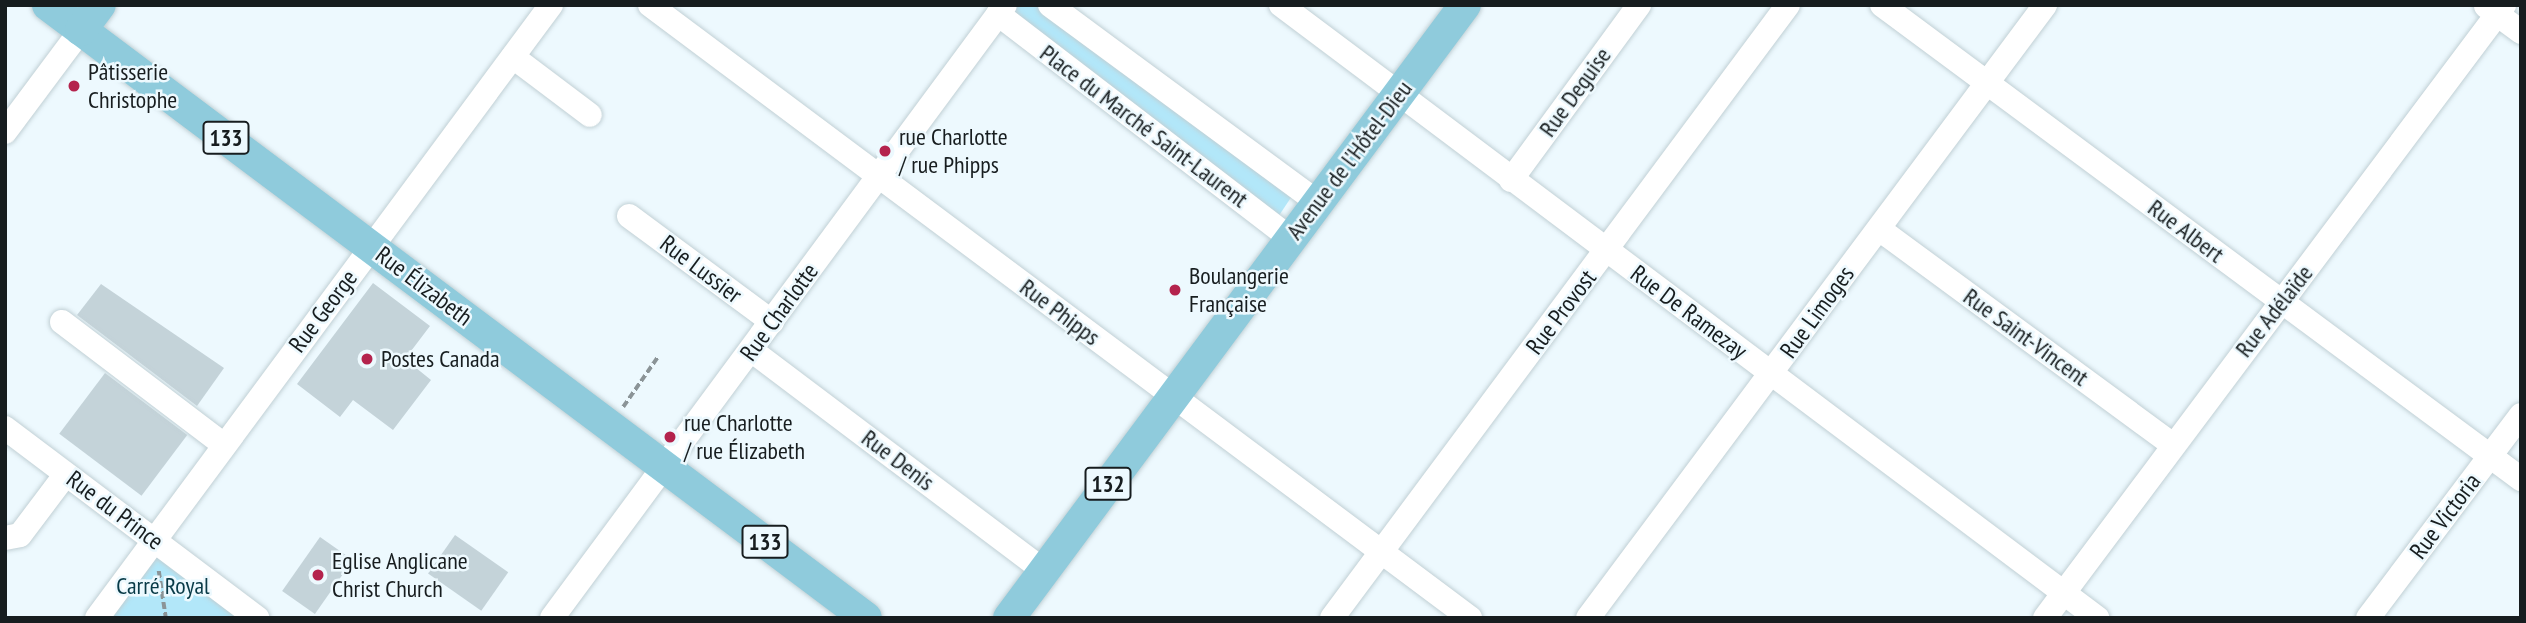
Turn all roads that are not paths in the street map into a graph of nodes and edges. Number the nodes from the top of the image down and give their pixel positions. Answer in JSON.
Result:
{"nodes":[{"id":1,"x":48,"y":5,"type":"edge"},
{"id":2,"x":551,"y":5,"type":"edge"},
{"id":3,"x":650,"y":5,"type":"edge"},
{"id":4,"x":1051,"y":5,"type":"edge"},
{"id":5,"x":1281,"y":5,"type":"edge"},
{"id":6,"x":1465,"y":5,"type":"edge"},
{"id":7,"x":1639,"y":5,"type":"edge"},
{"id":8,"x":1788,"y":5,"type":"edge"},
{"id":9,"x":1882,"y":5,"type":"edge"},
{"id":10,"x":2045,"y":5,"type":"edge"},
{"id":11,"x":2496,"y":8,"type":"edge"},
{"id":12,"x":1002,"y":10,"type":"edge"},
{"id":13,"x":90,"y":18,"type":"edge"},
{"id":14,"x":2521,"y":32,"type":"edge"},
{"id":15,"x":513,"y":57,"type":"junction"},
{"id":16,"x":1987,"y":83,"type":"junction"},
{"id":17,"x":1398,"y":94,"type":"junction"},
{"id":18,"x":590,"y":115,"type":"dead end"},
{"id":19,"x":5,"y":132,"type":"edge"},
{"id":20,"x":878,"y":177,"type":"junction"},
{"id":21,"x":1511,"y":180,"type":"junction"},
{"id":22,"x":1317,"y":202,"type":"junction"},
{"id":23,"x":629,"y":216,"type":"dead end"},
{"id":24,"x":1879,"y":229,"type":"junction"},
{"id":25,"x":1290,"y":238,"type":"junction"},
{"id":26,"x":371,"y":246,"type":"junction"},
{"id":27,"x":1607,"y":251,"type":"junction"},
{"id":28,"x":2282,"y":302,"type":"junction"},
{"id":29,"x":62,"y":321,"type":"dead end"},
{"id":30,"x":772,"y":322,"type":"junction"},
{"id":31,"x":751,"y":350,"type":"junction"},
{"id":32,"x":1772,"y":374,"type":"junction"},
{"id":33,"x":1172,"y":397,"type":"junction"},
{"id":34,"x":2521,"y":415,"type":"edge"},
{"id":35,"x":5,"y":428,"type":"edge"},
{"id":36,"x":224,"y":444,"type":"junction"},
{"id":37,"x":2172,"y":445,"type":"junction"},
{"id":38,"x":2490,"y":456,"type":"junction"},
{"id":39,"x":664,"y":467,"type":"junction"},
{"id":40,"x":66,"y":474,"type":"junction"},
{"id":41,"x":2521,"y":480,"type":"edge"},
{"id":42,"x":5,"y":538,"type":"edge"},
{"id":43,"x":154,"y":540,"type":"junction"},
{"id":44,"x":1381,"y":552,"type":"junction"},
{"id":45,"x":1044,"y":571,"type":"junction"},
{"id":46,"x":2064,"y":591,"type":"junction"},
{"id":47,"x":97,"y":618,"type":"edge"},
{"id":48,"x":257,"y":618,"type":"edge"},
{"id":49,"x":552,"y":618,"type":"edge"},
{"id":50,"x":866,"y":618,"type":"edge"},
{"id":51,"x":1009,"y":618,"type":"edge"},
{"id":52,"x":1332,"y":618,"type":"edge"},
{"id":53,"x":1470,"y":618,"type":"edge"},
{"id":54,"x":1588,"y":618,"type":"edge"},
{"id":55,"x":2045,"y":618,"type":"edge"},
{"id":56,"x":2097,"y":618,"type":"edge"},
{"id":57,"x":2368,"y":618,"type":"edge"}],
"edges":[{"from":1,"to":13,"type":"main road","name":"Rue Élizabeth","number":"133"},
{"from":2,"to":15,"type":"street","name":"Rue George"},
{"from":3,"to":20,"type":"street","name":"Rue Phipps"},
{"from":4,"to":22,"type":"street","name":"Place du Marché Saint-Laurent"},
{"from":5,"to":17,"type":"street","name":"Rue De Ramezay"},
{"from":6,"to":17,"type":"main road","name":"Avenue de l'Hôtel-Dieu","number":"132"},
{"from":7,"to":21,"type":"street","name":"Rue Deguise"},
{"from":8,"to":27,"type":"street","name":"Rue Provost"},
{"from":9,"to":16,"type":"street","name":"Rue Albert"},
{"from":10,"to":16,"type":"street","name":"Rue Limoges"},
{"from":11,"to":14,"type":"street"},
{"from":11,"to":28,"type":"street","name":"Rue Adélaïde"},
{"from":12,"to":20,"type":"street","name":"Rue Charlotte"},
{"from":12,"to":25,"type":"street","name":"Place du Marché Saint-Laurent"},
{"from":13,"to":19,"type":"street"},
{"from":13,"to":26,"type":"main road","name":"Rue Élizabeth","number":"133"},
{"from":15,"to":18,"type":"street"},
{"from":15,"to":26,"type":"street","name":"Rue George"},
{"from":16,"to":24,"type":"street","name":"Rue Limoges"},
{"from":16,"to":28,"type":"street","name":"Rue Albert"},
{"from":17,"to":21,"type":"street","name":"Rue De Ramezay"},
{"from":17,"to":22,"type":"main road","name":"Avenue de l'Hôtel-Dieu","number":"132"},
{"from":20,"to":30,"type":"street","name":"Rue Charlotte"},
{"from":20,"to":33,"type":"street","name":"Rue Phipps"},
{"from":21,"to":27,"type":"street","name":"Rue De Ramezay"},
{"from":22,"to":25,"type":"main road","name":"Avenue de l'Hôtel-Dieu","number":"132"},
{"from":23,"to":30,"type":"street","name":"Rue Lussier"},
{"from":24,"to":32,"type":"street","name":"Rue Limoges"},
{"from":24,"to":37,"type":"street","name":"Rue Saint-Vincent"},
{"from":25,"to":33,"type":"main road","name":"Avenue de l'Hôtel-Dieu","number":"132"},
{"from":26,"to":36,"type":"street","name":"Rue George"},
{"from":26,"to":39,"type":"main road","name":"Rue Élizabeth","number":"133"},
{"from":27,"to":32,"type":"street","name":"Rue De Ramezay"},
{"from":27,"to":44,"type":"street","name":"Rue Provost"},
{"from":28,"to":37,"type":"street","name":"Rue Adélaïde"},
{"from":28,"to":38,"type":"street","name":"Rue Albert"},
{"from":29,"to":36,"type":"street"},
{"from":30,"to":31,"type":"street","name":"Rue Charlotte"},
{"from":31,"to":39,"type":"street","name":"Rue Charlotte"},
{"from":31,"to":45,"type":"street","name":"Rue Denis"},
{"from":32,"to":46,"type":"street","name":"Rue De Ramezay"},
{"from":32,"to":54,"type":"street","name":"Rue Limoges"},
{"from":33,"to":44,"type":"street","name":"Rue Phipps"},
{"from":33,"to":45,"type":"main road","name":"Avenue de l'Hôtel-Dieu","number":"132"},
{"from":34,"to":38,"type":"street","name":"Rue Victoria"},
{"from":35,"to":40,"type":"street","name":"Rue du Prince"},
{"from":36,"to":43,"type":"street","name":"Rue George"},
{"from":37,"to":46,"type":"street","name":"Rue Adélaïde"},
{"from":38,"to":41,"type":"street","name":"Rue Albert"},
{"from":38,"to":57,"type":"street","name":"Rue Victoria"},
{"from":39,"to":49,"type":"street","name":"Rue Charlotte"},
{"from":39,"to":50,"type":"main road","name":"Rue Élizabeth","number":"133"},
{"from":40,"to":42,"type":"street"},
{"from":40,"to":43,"type":"street","name":"Rue du Prince"},
{"from":43,"to":47,"type":"street","name":"Rue George"},
{"from":43,"to":48,"type":"street","name":"Rue du Prince"},
{"from":44,"to":52,"type":"street","name":"Rue Provost"},
{"from":44,"to":53,"type":"street","name":"Rue Phipps"},
{"from":45,"to":51,"type":"main road","name":"Avenue de l'Hôtel-Dieu","number":"132"},
{"from":46,"to":55,"type":"street","name":"Rue Adélaïde"},
{"from":46,"to":56,"type":"street","name":"Rue De Ramezay"}]}
